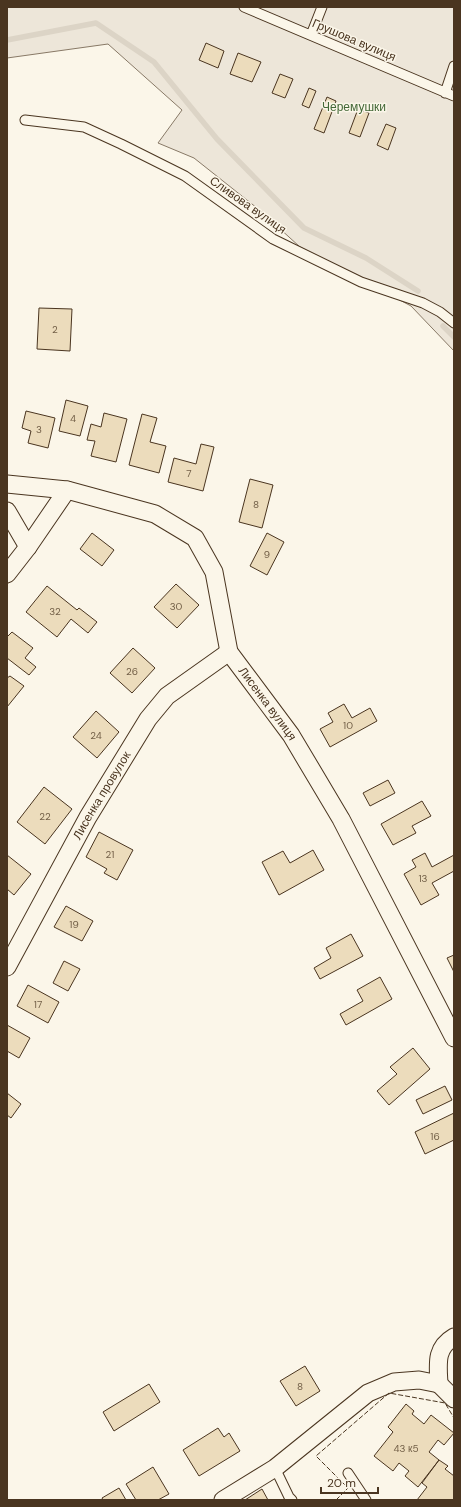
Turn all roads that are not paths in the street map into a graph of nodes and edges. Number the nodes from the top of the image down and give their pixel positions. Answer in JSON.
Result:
{"nodes":[{"id":1,"x":244,"y":7,"type":"edge"},
{"id":2,"x":322,"y":7,"type":"edge"},
{"id":3,"x":311,"y":35,"type":"junction"},
{"id":4,"x":454,"y":66,"type":"edge"},
{"id":5,"x":450,"y":95,"type":"edge"},
{"id":6,"x":25,"y":120,"type":"dead end"},
{"id":7,"x":454,"y":323,"type":"edge"},
{"id":8,"x":7,"y":484,"type":"edge"},
{"id":9,"x":67,"y":490,"type":"junction"},
{"id":10,"x":7,"y":511,"type":"edge"},
{"id":11,"x":28,"y":548,"type":"junction"},
{"id":12,"x":7,"y":574,"type":"edge"},
{"id":13,"x":229,"y":652,"type":"junction"},
{"id":14,"x":7,"y":967,"type":"edge"},
{"id":15,"x":454,"y":1038,"type":"edge"},
{"id":16,"x":454,"y":1337,"type":"edge"},
{"id":17,"x":439,"y":1384,"type":"junction"},
{"id":18,"x":454,"y":1400,"type":"edge"},
{"id":19,"x":274,"y":1468,"type":"junction"},
{"id":20,"x":348,"y":1473,"type":"dead end"},
{"id":21,"x":289,"y":1499,"type":"edge"},
{"id":22,"x":223,"y":1500,"type":"edge"},
{"id":23,"x":366,"y":1500,"type":"edge"}],
"edges":[{"from":1,"to":3,"type":"lane","name":"Грушова вулиця"},
{"from":2,"to":3,"type":"lane"},
{"from":3,"to":5,"type":"lane","name":"Грушова вулиця"},
{"from":4,"to":5,"type":"lane"},
{"from":6,"to":7,"type":"lane","name":"Сливова вулиця"},
{"from":8,"to":9,"type":"street","name":"Лисенка вулиця"},
{"from":9,"to":11,"type":"street"},
{"from":9,"to":13,"type":"street","name":"Лисенка вулиця"},
{"from":10,"to":11,"type":"street"},
{"from":11,"to":12,"type":"street"},
{"from":13,"to":14,"type":"street","name":"Лисенка провулок"},
{"from":13,"to":15,"type":"street","name":"Лисенка вулиця"},
{"from":16,"to":17,"type":"street"},
{"from":17,"to":18,"type":"street"},
{"from":17,"to":19,"type":"street"},
{"from":19,"to":21,"type":"lane"},
{"from":19,"to":22,"type":"street"},
{"from":20,"to":23,"type":"lane"}]}
